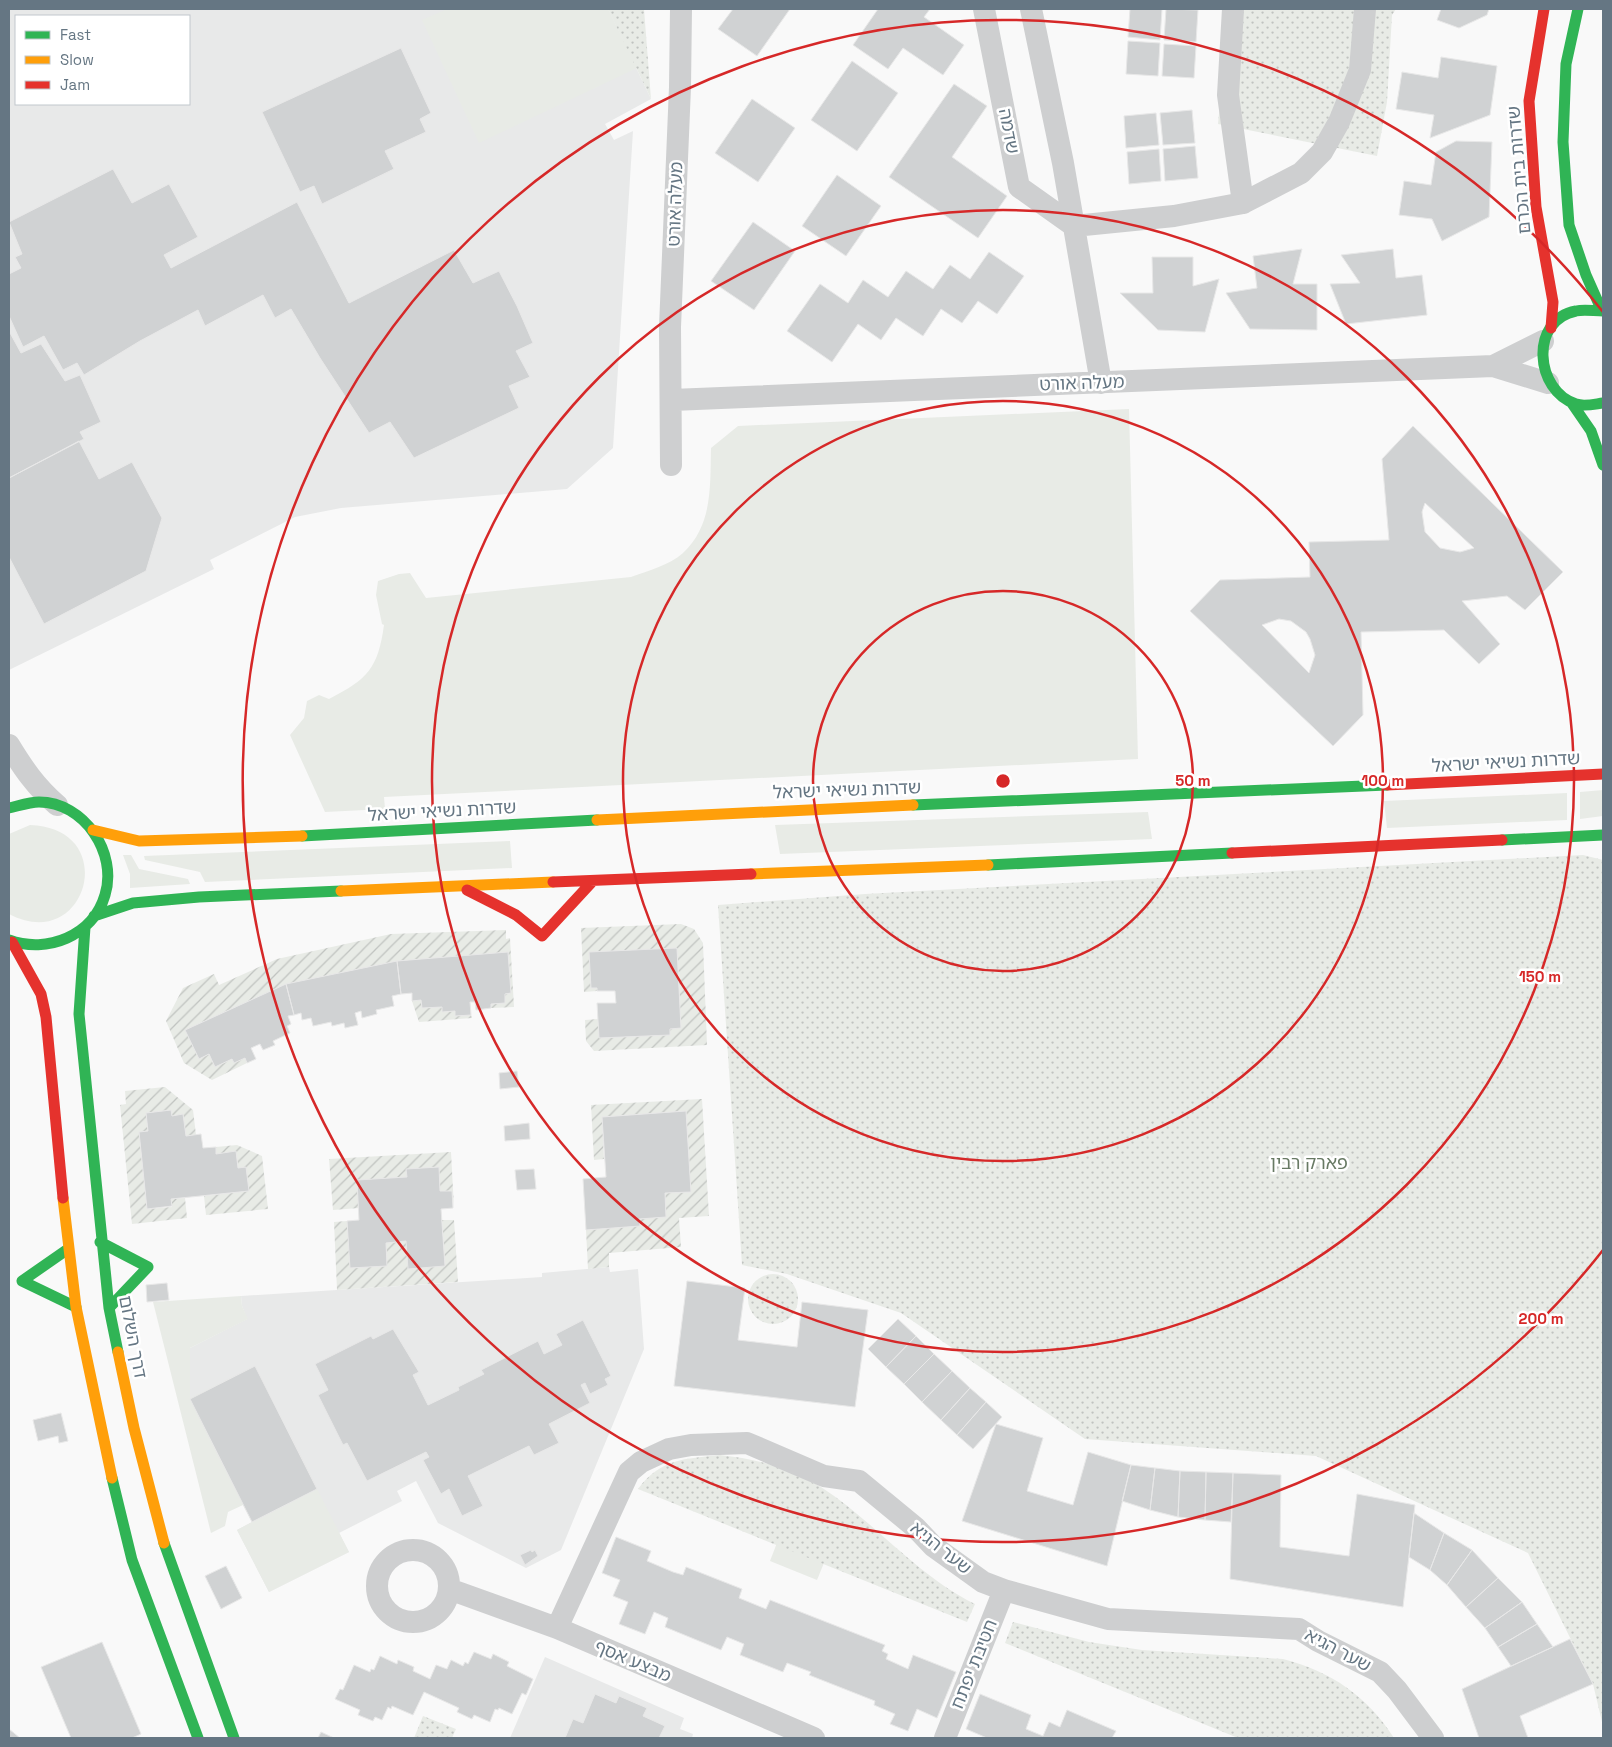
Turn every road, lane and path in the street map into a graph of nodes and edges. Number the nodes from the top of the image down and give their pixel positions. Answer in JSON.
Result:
{"nodes":[{"id":1,"x":681,"y":9,"type":"edge"},
{"id":2,"x":984,"y":9,"type":"edge"},
{"id":3,"x":1031,"y":9,"type":"edge"},
{"id":4,"x":1233,"y":9,"type":"edge"},
{"id":5,"x":1365,"y":9,"type":"edge"},
{"id":6,"x":1544,"y":9,"type":"edge"},
{"id":7,"x":1578,"y":9,"type":"edge"},
{"id":8,"x":1242,"y":203,"type":"junction"},
{"id":9,"x":1074,"y":226,"type":"junction"},
{"id":10,"x":1603,"y":311,"type":"edge"},
{"id":11,"x":1547,"y":334,"type":"junction"},
{"id":12,"x":1493,"y":366,"type":"junction"},
{"id":13,"x":1101,"y":383,"type":"junction"},
{"id":14,"x":1548,"y":384,"type":"junction"},
{"id":15,"x":672,"y":400,"type":"junction"},
{"id":16,"x":1571,"y":402,"type":"junction"},
{"id":17,"x":1603,"y":402,"type":"edge"},
{"id":18,"x":671,"y":465,"type":"dead end"},
{"id":19,"x":1603,"y":465,"type":"edge"},
{"id":20,"x":9,"y":744,"type":"edge"},
{"id":21,"x":1603,"y":774,"type":"edge"},
{"id":22,"x":57,"y":805,"type":"junction"},
{"id":23,"x":9,"y":808,"type":"edge"},
{"id":24,"x":93,"y":830,"type":"junction"},
{"id":25,"x":1603,"y":835,"type":"edge"},
{"id":26,"x":591,"y":882,"type":"junction"},
{"id":27,"x":461,"y":887,"type":"junction"},
{"id":28,"x":94,"y":916,"type":"junction"},
{"id":29,"x":85,"y":927,"type":"junction"},
{"id":30,"x":10,"y":941,"type":"edge"},
{"id":31,"x":100,"y":1242,"type":"junction"},
{"id":32,"x":68,"y":1249,"type":"junction"},
{"id":33,"x":76,"y":1307,"type":"junction"},
{"id":34,"x":108,"y":1308,"type":"junction"},
{"id":35,"x":449,"y":1589,"type":"dead end"},
{"id":36,"x":1004,"y":1590,"type":"junction"},
{"id":37,"x":557,"y":1628,"type":"junction"},
{"id":38,"x":198,"y":1738,"type":"edge"},
{"id":39,"x":234,"y":1738,"type":"edge"},
{"id":40,"x":814,"y":1738,"type":"edge"},
{"id":41,"x":944,"y":1738,"type":"edge"},
{"id":42,"x":1433,"y":1738,"type":"edge"}],
"edges":[{"from":1,"to":15,"type":"street","name":"מעלה אורט"},
{"from":2,"to":9,"type":"street","name":"שדמה"},
{"from":3,"to":9,"type":"street"},
{"from":4,"to":8,"type":"street"},
{"from":5,"to":8,"type":"street"},
{"from":6,"to":11,"type":"main road","name":"שדרות בית הכרם"},
{"from":7,"to":10,"type":"main road"},
{"from":8,"to":9,"type":"street"},
{"from":9,"to":13,"type":"street"},
{"from":10,"to":11,"type":"main road"},
{"from":11,"to":12,"type":"street","name":"מעלה אורט"},
{"from":11,"to":14,"type":"main road","name":"שדרות בית הכרם"},
{"from":12,"to":13,"type":"street","name":"מעלה אורט"},
{"from":12,"to":14,"type":"street","name":"מעלה אורט"},
{"from":13,"to":15,"type":"street","name":"מעלה אורט"},
{"from":14,"to":16,"type":"main road"},
{"from":15,"to":18,"type":"street","name":"מעלה אורט"},
{"from":16,"to":17,"type":"main road"},
{"from":16,"to":19,"type":"main road"},
{"from":20,"to":22,"type":"street"},
{"from":21,"to":24,"type":"main road","name":"שדרות נשיאי ישראל"},
{"from":22,"to":23,"type":"main road"},
{"from":22,"to":24,"type":"main road"},
{"from":24,"to":28,"type":"main road"},
{"from":25,"to":26,"type":"main road"},
{"from":26,"to":27,"type":"main road"},
{"from":26,"to":27,"type":"main road"},
{"from":27,"to":28,"type":"main road"},
{"from":28,"to":29,"type":"main road"},
{"from":29,"to":30,"type":"main road"},
{"from":29,"to":31,"type":"main road","name":"דרך השלום"},
{"from":30,"to":32,"type":"main road"},
{"from":31,"to":34,"type":"main road","name":"דרך השלום"},
{"from":31,"to":34,"type":"main road"},
{"from":32,"to":33,"type":"main road"},
{"from":32,"to":33,"type":"main road"},
{"from":33,"to":38,"type":"main road"},
{"from":34,"to":39,"type":"main road","name":"דרך השלום"},
{"from":35,"to":37,"type":"street","name":"מבצע אסף"},
{"from":36,"to":37,"type":"street","name":"שער הגיא"},
{"from":36,"to":41,"type":"street","name":"חטיבת יפתח"},
{"from":36,"to":42,"type":"street","name":"שער הגיא"},
{"from":37,"to":40,"type":"street","name":"מבצע אסף"}]}
